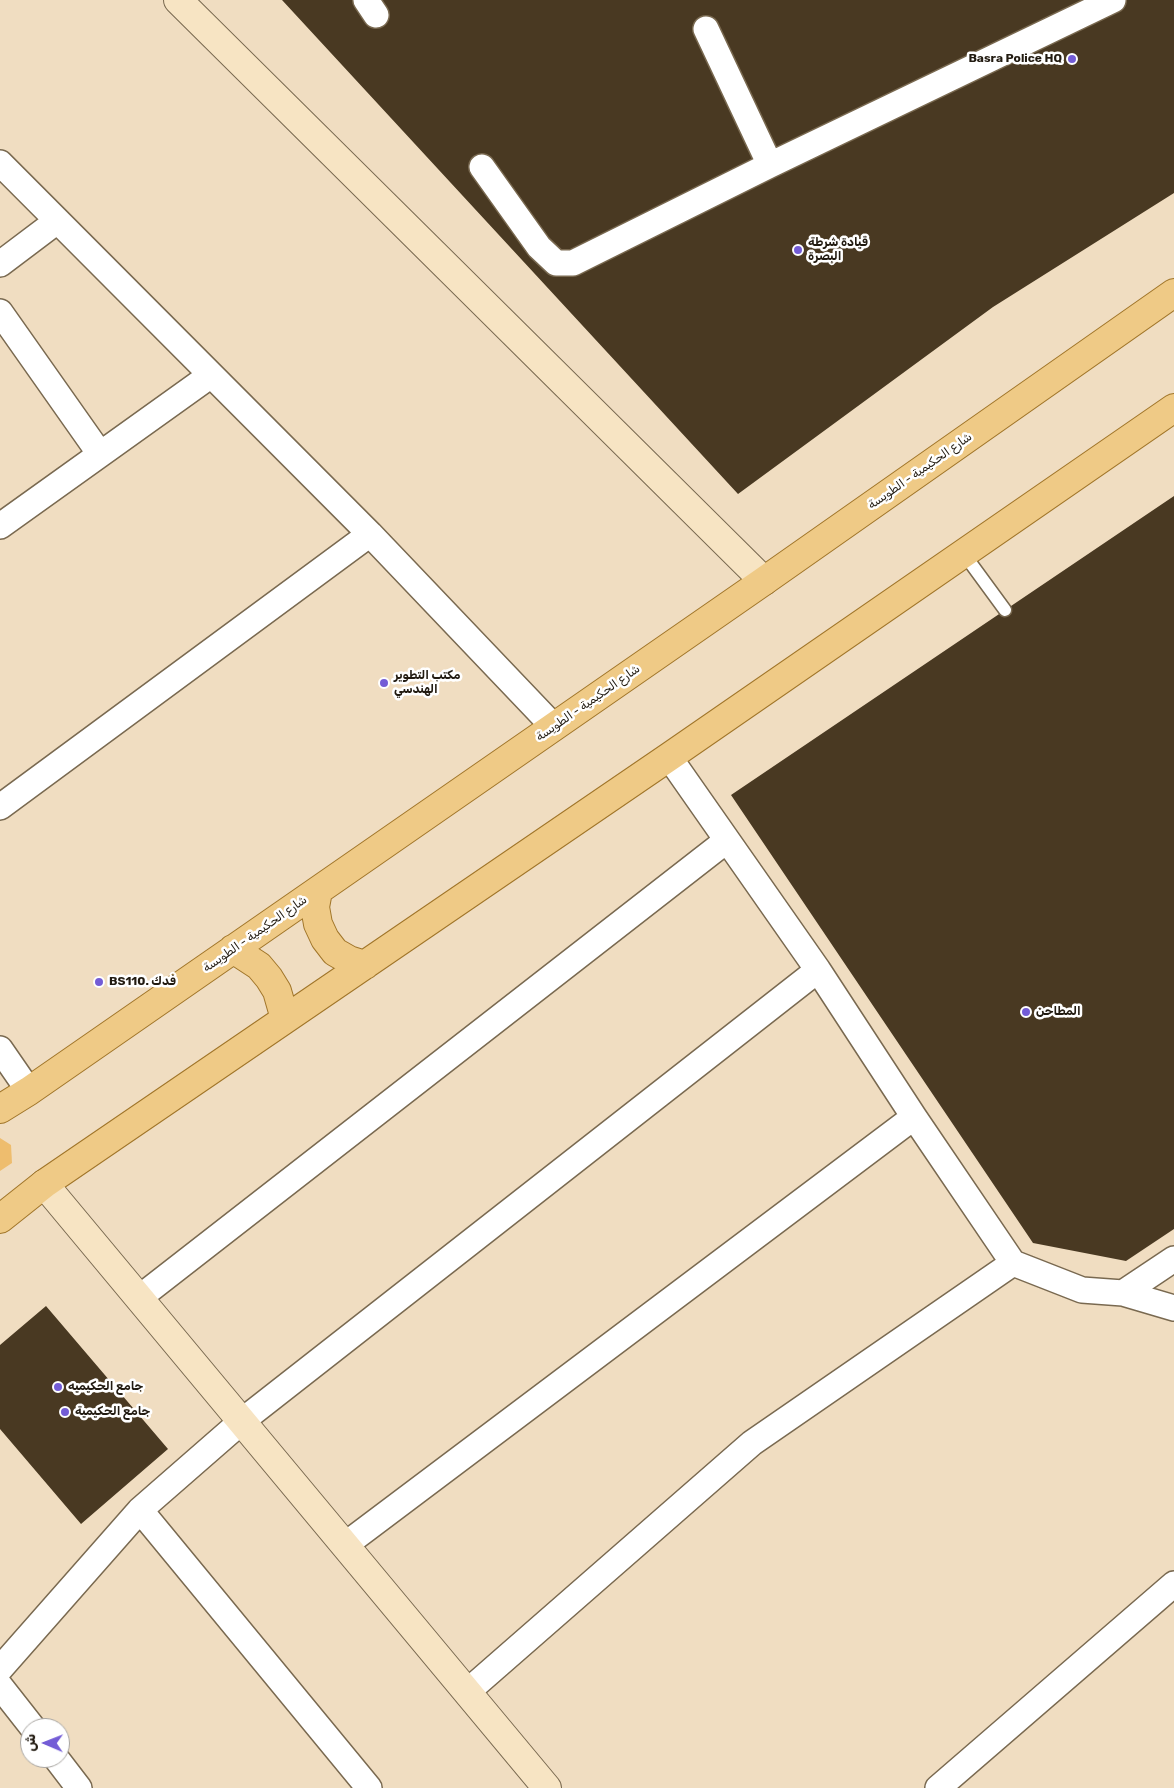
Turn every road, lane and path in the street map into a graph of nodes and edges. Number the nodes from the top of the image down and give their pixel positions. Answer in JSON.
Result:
{"nodes":[{"id":1,"x":178,"y":0,"type":"edge"},
{"id":2,"x":1113,"y":0,"type":"edge"},
{"id":3,"x":706,"y":29,"type":"dead end"},
{"id":4,"x":0,"y":163,"type":"edge"},
{"id":5,"x":770,"y":165,"type":"junction"},
{"id":6,"x":482,"y":167,"type":"dead end"},
{"id":7,"x":57,"y":221,"type":"junction"},
{"id":8,"x":0,"y":264,"type":"edge"},
{"id":9,"x":1174,"y":293,"type":"edge"},
{"id":10,"x":0,"y":312,"type":"edge"},
{"id":11,"x":210,"y":374,"type":"junction"},
{"id":12,"x":1174,"y":408,"type":"edge"},
{"id":13,"x":100,"y":454,"type":"junction"},
{"id":14,"x":0,"y":526,"type":"edge"},
{"id":15,"x":370,"y":534,"type":"junction"},
{"id":16,"x":964,"y":554,"type":"junction"},
{"id":17,"x":764,"y":581,"type":"junction"},
{"id":18,"x":1005,"y":610,"type":"dead end"},
{"id":19,"x":554,"y":727,"type":"junction"},
{"id":20,"x":669,"y":757,"type":"junction"},
{"id":21,"x":0,"y":807,"type":"edge"},
{"id":22,"x":726,"y":841,"type":"junction"},
{"id":23,"x":318,"y":890,"type":"junction"},
{"id":24,"x":234,"y":949,"type":"junction"},
{"id":25,"x":365,"y":965,"type":"junction"},
{"id":26,"x":818,"y":970,"type":"junction"},
{"id":27,"x":286,"y":1019,"type":"junction"},
{"id":28,"x":0,"y":1049,"type":"edge"},
{"id":29,"x":29,"y":1091,"type":"junction"},
{"id":30,"x":0,"y":1109,"type":"edge"},
{"id":31,"x":914,"y":1117,"type":"junction"},
{"id":32,"x":44,"y":1184,"type":"junction"},
{"id":33,"x":0,"y":1219,"type":"edge"},
{"id":34,"x":1174,"y":1259,"type":"edge"},
{"id":35,"x":1013,"y":1263,"type":"junction"},
{"id":36,"x":1123,"y":1293,"type":"junction"},
{"id":37,"x":139,"y":1298,"type":"junction"},
{"id":38,"x":1174,"y":1308,"type":"edge"},
{"id":39,"x":242,"y":1421,"type":"junction"},
{"id":40,"x":140,"y":1510,"type":"junction"},
{"id":41,"x":345,"y":1546,"type":"junction"},
{"id":42,"x":1174,"y":1584,"type":"edge"},
{"id":43,"x":0,"y":1669,"type":"edge"},
{"id":44,"x":0,"y":1686,"type":"edge"},
{"id":45,"x":467,"y":1692,"type":"junction"},
{"id":46,"x":25,"y":1718,"type":"edge"},
{"id":47,"x":64,"y":1768,"type":"edge"},
{"id":48,"x":79,"y":1788,"type":"edge"},
{"id":49,"x":369,"y":1788,"type":"edge"},
{"id":50,"x":547,"y":1788,"type":"edge"},
{"id":51,"x":938,"y":1788,"type":"edge"}],
"edges":[{"from":1,"to":17,"type":"street"},
{"from":2,"to":5,"type":"street"},
{"from":3,"to":5,"type":"street"},
{"from":4,"to":7,"type":"street"},
{"from":5,"to":6,"type":"street"},
{"from":7,"to":8,"type":"street"},
{"from":7,"to":11,"type":"street"},
{"from":9,"to":17,"type":"main road","name":"شارع الحكيمية - الطويسة"},
{"from":10,"to":13,"type":"street"},
{"from":11,"to":13,"type":"street"},
{"from":11,"to":15,"type":"street"},
{"from":12,"to":16,"type":"main road"},
{"from":13,"to":14,"type":"street"},
{"from":15,"to":19,"type":"street"},
{"from":15,"to":21,"type":"street"},
{"from":16,"to":18,"type":"lane"},
{"from":16,"to":20,"type":"main road"},
{"from":17,"to":19,"type":"main road","name":"شارع الحكيمية - الطويسة"},
{"from":19,"to":23,"type":"main road","name":"شارع الحكيمية - الطويسة"},
{"from":20,"to":22,"type":"street"},
{"from":20,"to":25,"type":"main road"},
{"from":22,"to":26,"type":"street"},
{"from":22,"to":37,"type":"street"},
{"from":23,"to":24,"type":"main road","name":"شارع الحكيمية - الطويسة"},
{"from":23,"to":25,"type":"main road"},
{"from":24,"to":27,"type":"main road"},
{"from":24,"to":29,"type":"main road","name":"شارع الحكيمية - الطويسة"},
{"from":25,"to":27,"type":"main road"},
{"from":26,"to":31,"type":"street"},
{"from":26,"to":39,"type":"street"},
{"from":27,"to":32,"type":"main road"},
{"from":28,"to":29,"type":"street"},
{"from":29,"to":30,"type":"main road","name":"شارع الحكيمية - الطويسة"},
{"from":31,"to":35,"type":"street"},
{"from":31,"to":41,"type":"street"},
{"from":32,"to":33,"type":"main road"},
{"from":32,"to":37,"type":"street"},
{"from":34,"to":36,"type":"street"},
{"from":35,"to":36,"type":"street"},
{"from":35,"to":45,"type":"street"},
{"from":36,"to":38,"type":"street"},
{"from":37,"to":39,"type":"street"},
{"from":39,"to":40,"type":"street"},
{"from":39,"to":41,"type":"street"},
{"from":40,"to":43,"type":"street"},
{"from":40,"to":49,"type":"street"},
{"from":41,"to":45,"type":"street"},
{"from":42,"to":51,"type":"street"},
{"from":44,"to":46,"type":"street"},
{"from":45,"to":50,"type":"street"},
{"from":47,"to":48,"type":"street"}]}
